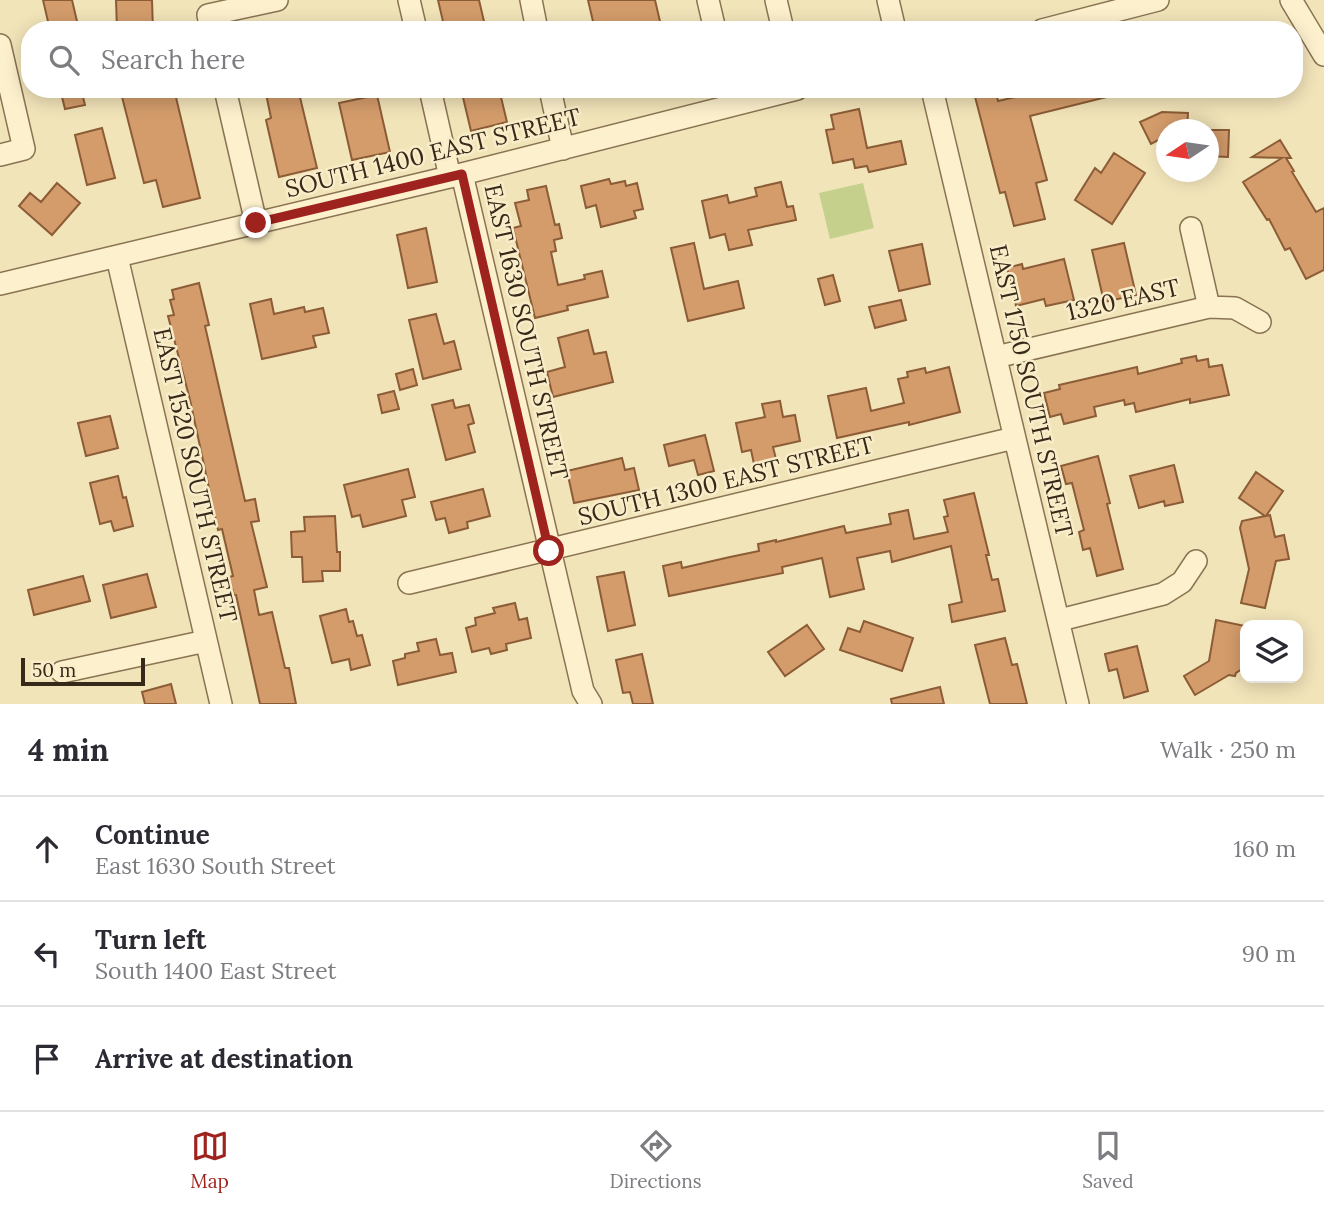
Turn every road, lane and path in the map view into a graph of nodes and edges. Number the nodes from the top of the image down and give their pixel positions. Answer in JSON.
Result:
{"nodes":[{"id":1,"x":277,"y":0,"type":"edge"},
{"id":2,"x":409,"y":0,"type":"edge"},
{"id":3,"x":531,"y":0,"type":"edge"},
{"id":4,"x":708,"y":0,"type":"edge"},
{"id":5,"x":776,"y":0,"type":"edge"},
{"id":6,"x":888,"y":0,"type":"edge"},
{"id":7,"x":1291,"y":0,"type":"edge"},
{"id":8,"x":1145,"y":2,"type":"edge"},
{"id":9,"x":212,"y":21,"type":"edge"},
{"id":10,"x":414,"y":21,"type":"edge"},
{"id":11,"x":535,"y":21,"type":"edge"},
{"id":12,"x":713,"y":21,"type":"edge"},
{"id":13,"x":781,"y":21,"type":"edge"},
{"id":14,"x":893,"y":21,"type":"edge"},
{"id":15,"x":1075,"y":21,"type":"edge"},
{"id":16,"x":0,"y":45,"type":"edge"},
{"id":17,"x":1324,"y":55,"type":"edge"},
{"id":18,"x":227,"y":98,"type":"edge"},
{"id":19,"x":433,"y":98,"type":"edge"},
{"id":20,"x":552,"y":98,"type":"edge"},
{"id":21,"x":761,"y":98,"type":"edge"},
{"id":22,"x":934,"y":98,"type":"edge"},
{"id":23,"x":564,"y":149,"type":"junction"},
{"id":24,"x":0,"y":155,"type":"edge"},
{"id":25,"x":456,"y":176,"type":"junction"},
{"id":26,"x":256,"y":223,"type":"junction"},
{"id":27,"x":1191,"y":228,"type":"dead end"},
{"id":28,"x":117,"y":257,"type":"junction"},
{"id":29,"x":0,"y":284,"type":"edge"},
{"id":30,"x":1209,"y":307,"type":"junction"},
{"id":31,"x":1260,"y":321,"type":"dead end"},
{"id":32,"x":996,"y":356,"type":"junction"},
{"id":33,"x":1014,"y":439,"type":"junction"},
{"id":34,"x":549,"y":551,"type":"junction"},
{"id":35,"x":1196,"y":561,"type":"dead end"},
{"id":36,"x":409,"y":583,"type":"dead end"},
{"id":37,"x":1060,"y":620,"type":"junction"},
{"id":38,"x":206,"y":641,"type":"junction"},
{"id":39,"x":62,"y":672,"type":"dead end"},
{"id":40,"x":221,"y":704,"type":"edge"},
{"id":41,"x":592,"y":704,"type":"edge"},
{"id":42,"x":1079,"y":704,"type":"edge"}],
"edges":[{"from":1,"to":9,"type":"street"},
{"from":2,"to":10,"type":"street"},
{"from":3,"to":11,"type":"street"},
{"from":4,"to":12,"type":"street"},
{"from":5,"to":13,"type":"street"},
{"from":6,"to":14,"type":"street"},
{"from":7,"to":17,"type":"street"},
{"from":8,"to":15,"type":"street"},
{"from":16,"to":24,"type":"street"},
{"from":18,"to":26,"type":"street"},
{"from":19,"to":25,"type":"street","name":"EAST 1630 SOUTH STREET"},
{"from":20,"to":23,"type":"street"},
{"from":21,"to":23,"type":"street","name":"SOUTH 1400 EAST STREET"},
{"from":22,"to":32,"type":"street","name":"EAST 1750 SOUTH STREET"},
{"from":23,"to":25,"type":"street","name":"SOUTH 1400 EAST STREET"},
{"from":25,"to":26,"type":"street","name":"SOUTH 1400 EAST STREET"},
{"from":25,"to":34,"type":"street","name":"EAST 1630 SOUTH STREET"},
{"from":26,"to":28,"type":"street","name":"SOUTH 1400 EAST STREET"},
{"from":27,"to":30,"type":"street"},
{"from":28,"to":29,"type":"street","name":"SOUTH 1400 EAST STREET"},
{"from":28,"to":38,"type":"street","name":"EAST 1520 SOUTH STREET"},
{"from":30,"to":31,"type":"street","name":"1320 EAST"},
{"from":30,"to":32,"type":"street","name":"1320 EAST"},
{"from":32,"to":33,"type":"street","name":"EAST 1750 SOUTH STREET"},
{"from":33,"to":34,"type":"street","name":"SOUTH 1300 EAST STREET"},
{"from":33,"to":37,"type":"street","name":"EAST 1750 SOUTH STREET"},
{"from":34,"to":36,"type":"street","name":"SOUTH 1300 EAST STREET"},
{"from":34,"to":41,"type":"street","name":"EAST 1630 SOUTH STREET"},
{"from":35,"to":37,"type":"street"},
{"from":37,"to":42,"type":"street","name":"EAST 1750 SOUTH STREET"},
{"from":38,"to":39,"type":"street"},
{"from":38,"to":40,"type":"street","name":"EAST 1520 SOUTH STREET"}]}
